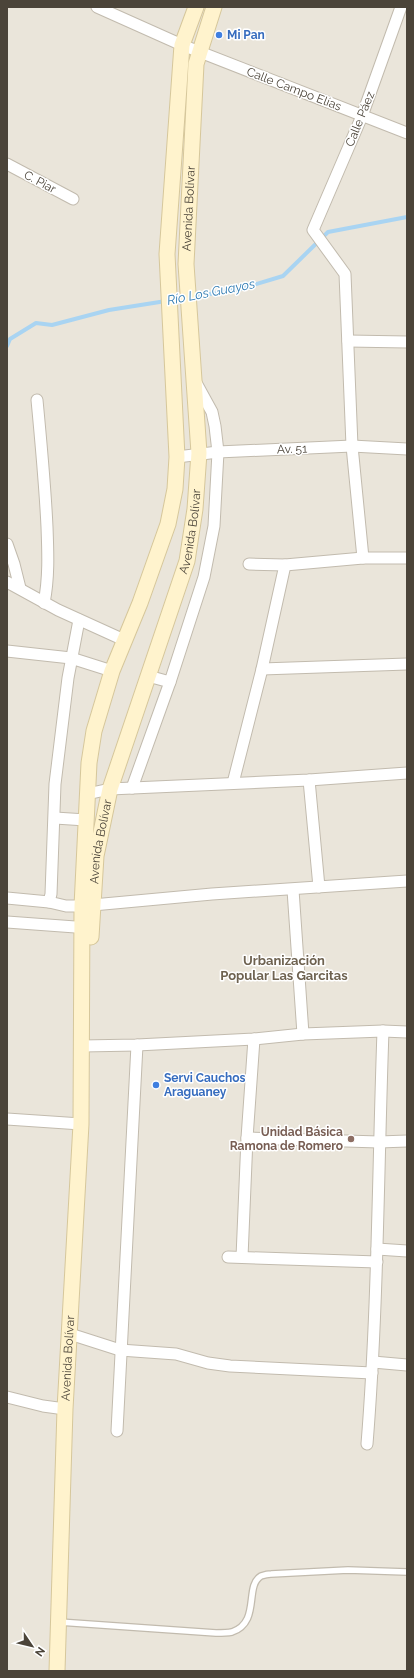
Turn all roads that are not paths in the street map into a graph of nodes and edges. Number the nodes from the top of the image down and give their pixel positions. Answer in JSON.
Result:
{"nodes":[{"id":1,"x":97,"y":7,"type":"edge"},
{"id":2,"x":196,"y":7,"type":"edge"},
{"id":3,"x":214,"y":7,"type":"edge"},
{"id":4,"x":401,"y":7,"type":"edge"},
{"id":5,"x":182,"y":45,"type":"junction"},
{"id":6,"x":200,"y":52,"type":"junction"},
{"id":7,"x":362,"y":116,"type":"junction"},
{"id":8,"x":407,"y":134,"type":"edge"},
{"id":9,"x":7,"y":164,"type":"edge"},
{"id":10,"x":73,"y":199,"type":"dead end"},
{"id":11,"x":348,"y":341,"type":"junction"},
{"id":12,"x":407,"y":342,"type":"edge"},
{"id":13,"x":193,"y":378,"type":"junction"},
{"id":14,"x":37,"y":400,"type":"dead end"},
{"id":15,"x":352,"y":446,"type":"junction"},
{"id":16,"x":407,"y":449,"type":"edge"},
{"id":17,"x":218,"y":452,"type":"junction"},
{"id":18,"x":199,"y":453,"type":"junction"},
{"id":19,"x":177,"y":457,"type":"junction"},
{"id":20,"x":7,"y":544,"type":"edge"},
{"id":21,"x":363,"y":558,"type":"junction"},
{"id":22,"x":407,"y":558,"type":"edge"},
{"id":23,"x":249,"y":564,"type":"dead end"},
{"id":24,"x":285,"y":565,"type":"junction"},
{"id":25,"x":7,"y":582,"type":"edge"},
{"id":26,"x":20,"y":588,"type":"junction"},
{"id":27,"x":44,"y":603,"type":"junction"},
{"id":28,"x":79,"y":620,"type":"junction"},
{"id":29,"x":124,"y":640,"type":"junction"},
{"id":30,"x":7,"y":651,"type":"edge"},
{"id":31,"x":71,"y":658,"type":"junction"},
{"id":32,"x":407,"y":664,"type":"edge"},
{"id":33,"x":262,"y":669,"type":"junction"},
{"id":34,"x":112,"y":671,"type":"junction"},
{"id":35,"x":148,"y":676,"type":"junction"},
{"id":36,"x":170,"y":682,"type":"junction"},
{"id":37,"x":407,"y":773,"type":"edge"},
{"id":38,"x":309,"y":780,"type":"junction"},
{"id":39,"x":233,"y":783,"type":"junction"},
{"id":40,"x":132,"y":788,"type":"junction"},
{"id":41,"x":110,"y":789,"type":"junction"},
{"id":42,"x":87,"y":794,"type":"junction"},
{"id":43,"x":55,"y":818,"type":"junction"},
{"id":44,"x":86,"y":820,"type":"junction"},
{"id":45,"x":407,"y":881,"type":"edge"},
{"id":46,"x":319,"y":886,"type":"junction"},
{"id":47,"x":293,"y":890,"type":"junction"},
{"id":48,"x":7,"y":898,"type":"edge"},
{"id":49,"x":49,"y":902,"type":"junction"},
{"id":50,"x":87,"y":905,"type":"junction"},
{"id":51,"x":7,"y":922,"type":"edge"},
{"id":52,"x":86,"y":928,"type":"junction"},
{"id":53,"x":383,"y":1031,"type":"junction"},
{"id":54,"x":407,"y":1032,"type":"edge"},
{"id":55,"x":303,"y":1034,"type":"junction"},
{"id":56,"x":254,"y":1039,"type":"junction"},
{"id":57,"x":137,"y":1045,"type":"junction"},
{"id":58,"x":82,"y":1046,"type":"junction"},
{"id":59,"x":7,"y":1119,"type":"edge"},
{"id":60,"x":81,"y":1124,"type":"junction"},
{"id":61,"x":247,"y":1138,"type":"junction"},
{"id":62,"x":407,"y":1141,"type":"edge"},
{"id":63,"x":379,"y":1142,"type":"junction"},
{"id":64,"x":377,"y":1248,"type":"junction"},
{"id":65,"x":407,"y":1251,"type":"edge"},
{"id":66,"x":228,"y":1256,"type":"dead end"},
{"id":67,"x":242,"y":1257,"type":"junction"},
{"id":68,"x":377,"y":1262,"type":"junction"},
{"id":69,"x":70,"y":1334,"type":"junction"},
{"id":70,"x":120,"y":1350,"type":"junction"},
{"id":71,"x":373,"y":1362,"type":"junction"},
{"id":72,"x":407,"y":1365,"type":"edge"},
{"id":73,"x":372,"y":1373,"type":"junction"},
{"id":74,"x":7,"y":1397,"type":"edge"},
{"id":75,"x":66,"y":1409,"type":"junction"},
{"id":76,"x":117,"y":1431,"type":"dead end"},
{"id":77,"x":367,"y":1444,"type":"dead end"},
{"id":78,"x":407,"y":1572,"type":"edge"},
{"id":79,"x":58,"y":1622,"type":"junction"},
{"id":80,"x":56,"y":1671,"type":"edge"}],
"edges":[{"from":1,"to":5,"type":"street","name":"Calle Campo Elías"},
{"from":2,"to":5,"type":"main road","name":"Avenida Bolívar"},
{"from":3,"to":6,"type":"main road","name":"Avenida Bolívar"},
{"from":4,"to":7,"type":"street","name":"Calle Páez"},
{"from":5,"to":6,"type":"street","name":"Calle Campo Elías"},
{"from":5,"to":19,"type":"main road","name":"Avenida Bolívar"},
{"from":6,"to":7,"type":"street","name":"Calle Campo Elías"},
{"from":6,"to":13,"type":"main road","name":"Avenida Bolívar"},
{"from":7,"to":8,"type":"street","name":"Calle Campo Elías"},
{"from":7,"to":11,"type":"street","name":"Calle Páez"},
{"from":9,"to":10,"type":"street","name":"C. Piar"},
{"from":11,"to":12,"type":"street"},
{"from":11,"to":15,"type":"street"},
{"from":13,"to":17,"type":"street"},
{"from":13,"to":18,"type":"main road","name":"Avenida Bolívar"},
{"from":14,"to":27,"type":"street"},
{"from":15,"to":16,"type":"street","name":"Av. 51"},
{"from":15,"to":17,"type":"street","name":"Av. 51"},
{"from":15,"to":21,"type":"street"},
{"from":17,"to":18,"type":"street","name":"Av. 51"},
{"from":17,"to":36,"type":"street"},
{"from":18,"to":19,"type":"street","name":"Av. 51"},
{"from":18,"to":35,"type":"main road","name":"Avenida Bolívar"},
{"from":19,"to":29,"type":"main road","name":"Avenida Bolívar"},
{"from":20,"to":26,"type":"street"},
{"from":21,"to":22,"type":"street"},
{"from":21,"to":24,"type":"street"},
{"from":23,"to":24,"type":"street"},
{"from":24,"to":33,"type":"street"},
{"from":25,"to":26,"type":"street"},
{"from":26,"to":27,"type":"street"},
{"from":27,"to":28,"type":"street"},
{"from":28,"to":29,"type":"street"},
{"from":28,"to":31,"type":"street"},
{"from":29,"to":34,"type":"main road","name":"Avenida Bolívar"},
{"from":30,"to":31,"type":"street"},
{"from":31,"to":34,"type":"street"},
{"from":31,"to":43,"type":"street"},
{"from":32,"to":33,"type":"street"},
{"from":33,"to":39,"type":"street"},
{"from":34,"to":42,"type":"main road","name":"Avenida Bolívar"},
{"from":35,"to":36,"type":"street"},
{"from":35,"to":41,"type":"main road","name":"Avenida Bolívar"},
{"from":36,"to":40,"type":"street"},
{"from":37,"to":38,"type":"street"},
{"from":38,"to":39,"type":"street"},
{"from":38,"to":46,"type":"street"},
{"from":39,"to":40,"type":"street"},
{"from":40,"to":41,"type":"street"},
{"from":41,"to":42,"type":"street"},
{"from":41,"to":50,"type":"main road","name":"Avenida Bolívar"},
{"from":42,"to":44,"type":"main road","name":"Avenida Bolívar"},
{"from":43,"to":44,"type":"street"},
{"from":43,"to":49,"type":"street"},
{"from":44,"to":50,"type":"main road","name":"Avenida Bolívar"},
{"from":45,"to":46,"type":"street"},
{"from":46,"to":47,"type":"street"},
{"from":47,"to":50,"type":"street"},
{"from":47,"to":55,"type":"street"},
{"from":48,"to":49,"type":"street"},
{"from":49,"to":50,"type":"street"},
{"from":50,"to":52,"type":"main road","name":"Avenida Bolívar"},
{"from":51,"to":52,"type":"street"},
{"from":52,"to":58,"type":"main road","name":"Avenida Bolívar"},
{"from":53,"to":54,"type":"street"},
{"from":53,"to":55,"type":"street"},
{"from":53,"to":63,"type":"street"},
{"from":55,"to":56,"type":"street"},
{"from":56,"to":57,"type":"street"},
{"from":56,"to":61,"type":"street"},
{"from":57,"to":58,"type":"street"},
{"from":57,"to":70,"type":"street"},
{"from":58,"to":60,"type":"main road","name":"Avenida Bolívar"},
{"from":59,"to":60,"type":"street"},
{"from":60,"to":69,"type":"main road","name":"Avenida Bolívar"},
{"from":61,"to":63,"type":"street"},
{"from":61,"to":67,"type":"street"},
{"from":62,"to":63,"type":"street"},
{"from":63,"to":64,"type":"street"},
{"from":64,"to":65,"type":"street"},
{"from":64,"to":68,"type":"street"},
{"from":66,"to":67,"type":"street"},
{"from":67,"to":68,"type":"street"},
{"from":68,"to":71,"type":"street"},
{"from":69,"to":70,"type":"street"},
{"from":69,"to":75,"type":"main road","name":"Avenida Bolívar"},
{"from":70,"to":73,"type":"street"},
{"from":70,"to":76,"type":"street"},
{"from":71,"to":72,"type":"street"},
{"from":71,"to":73,"type":"street"},
{"from":73,"to":77,"type":"street"},
{"from":74,"to":75,"type":"street"},
{"from":75,"to":79,"type":"main road","name":"Avenida Bolívar"},
{"from":78,"to":79,"type":"lane"},
{"from":79,"to":80,"type":"main road","name":"Avenida Bolívar"}]}
